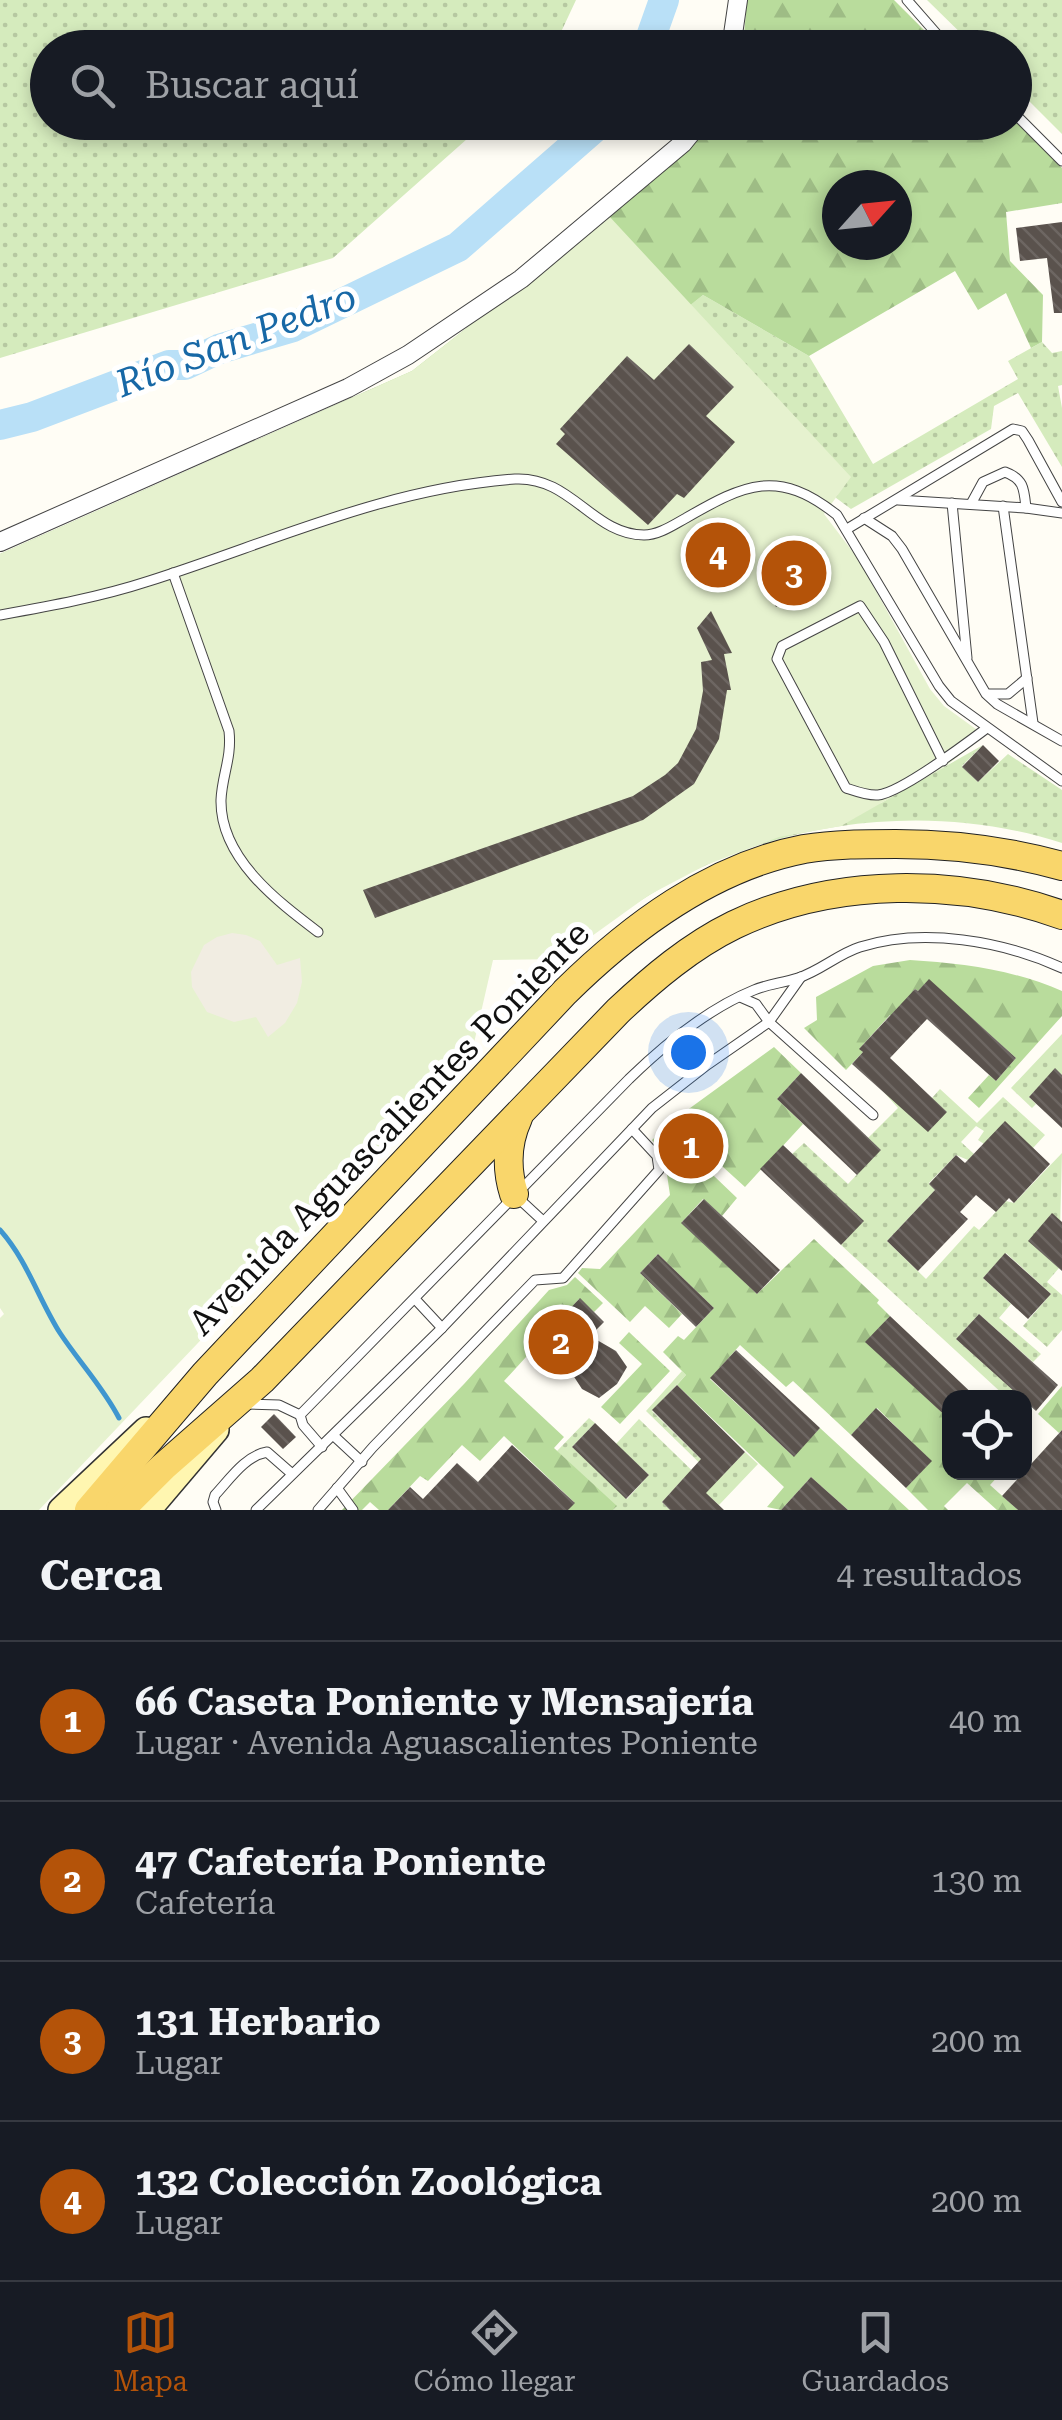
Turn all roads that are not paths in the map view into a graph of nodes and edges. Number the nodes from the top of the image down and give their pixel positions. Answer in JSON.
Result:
{"nodes":[{"id":1,"x":738,"y":0,"type":"edge"},
{"id":2,"x":906,"y":0,"type":"edge"},
{"id":3,"x":734,"y":30,"type":"edge"},
{"id":4,"x":933,"y":30,"type":"edge"},
{"id":5,"x":1032,"y":132,"type":"edge"},
{"id":6,"x":686,"y":140,"type":"edge"},
{"id":7,"x":1062,"y":161,"type":"edge"},
{"id":8,"x":895,"y":500,"type":"junction"},
{"id":9,"x":1062,"y":502,"type":"edge"},
{"id":10,"x":952,"y":503,"type":"junction"},
{"id":11,"x":971,"y":504,"type":"junction"},
{"id":12,"x":1003,"y":506,"type":"junction"},
{"id":13,"x":1026,"y":508,"type":"junction"},
{"id":14,"x":1062,"y":513,"type":"edge"},
{"id":15,"x":864,"y":518,"type":"junction"},
{"id":16,"x":847,"y":528,"type":"junction"},
{"id":17,"x":0,"y":542,"type":"edge"},
{"id":18,"x":173,"y":573,"type":"junction"},
{"id":19,"x":0,"y":615,"type":"edge"},
{"id":20,"x":906,"y":631,"type":"junction"},
{"id":21,"x":884,"y":642,"type":"junction"},
{"id":22,"x":968,"y":666,"type":"junction"},
{"id":23,"x":1027,"y":678,"type":"junction"},
{"id":24,"x":986,"y":694,"type":"junction"},
{"id":25,"x":1033,"y":723,"type":"junction"},
{"id":26,"x":987,"y":728,"type":"junction"},
{"id":27,"x":1062,"y":742,"type":"edge"},
{"id":28,"x":942,"y":761,"type":"junction"},
{"id":29,"x":1062,"y":782,"type":"edge"},
{"id":30,"x":1062,"y":866,"type":"edge"},
{"id":31,"x":1062,"y":915,"type":"edge"},
{"id":32,"x":318,"y":932,"type":"dead end"},
{"id":33,"x":1062,"y":968,"type":"edge"},
{"id":34,"x":801,"y":977,"type":"junction"},
{"id":35,"x":740,"y":997,"type":"junction"},
{"id":36,"x":769,"y":1022,"type":"junction"},
{"id":37,"x":522,"y":1110,"type":"junction"},
{"id":38,"x":873,"y":1115,"type":"dead end"},
{"id":39,"x":632,"y":1129,"type":"junction"},
{"id":40,"x":514,"y":1194,"type":"junction"},
{"id":41,"x":542,"y":1221,"type":"junction"},
{"id":42,"x":415,"y":1299,"type":"junction"},
{"id":43,"x":442,"y":1328,"type":"junction"},
{"id":44,"x":180,"y":1401,"type":"junction"},
{"id":45,"x":237,"y":1404,"type":"junction"},
{"id":46,"x":300,"y":1415,"type":"junction"},
{"id":47,"x":334,"y":1436,"type":"junction"},
{"id":48,"x":322,"y":1446,"type":"junction"},
{"id":49,"x":362,"y":1462,"type":"junction"},
{"id":50,"x":291,"y":1473,"type":"junction"},
{"id":51,"x":337,"y":1488,"type":"junction"},
{"id":52,"x":215,"y":1506,"type":"edge"},
{"id":53,"x":60,"y":1510,"type":"edge"},
{"id":54,"x":89,"y":1510,"type":"edge"},
{"id":55,"x":120,"y":1510,"type":"edge"},
{"id":56,"x":148,"y":1510,"type":"edge"},
{"id":57,"x":256,"y":1510,"type":"edge"},
{"id":58,"x":318,"y":1510,"type":"edge"},
{"id":59,"x":353,"y":1510,"type":"edge"}],
"edges":[{"from":1,"to":3,"type":"street"},
{"from":2,"to":4,"type":"lane"},
{"from":5,"to":7,"type":"lane"},
{"from":6,"to":17,"type":"street"},
{"from":8,"to":9,"type":"lane"},
{"from":8,"to":10,"type":"lane"},
{"from":8,"to":15,"type":"lane"},
{"from":10,"to":11,"type":"lane"},
{"from":10,"to":22,"type":"lane"},
{"from":11,"to":12,"type":"lane"},
{"from":11,"to":13,"type":"lane"},
{"from":12,"to":13,"type":"lane"},
{"from":12,"to":23,"type":"lane"},
{"from":13,"to":14,"type":"lane"},
{"from":15,"to":16,"type":"lane"},
{"from":15,"to":22,"type":"lane"},
{"from":16,"to":18,"type":"lane"},
{"from":16,"to":20,"type":"lane"},
{"from":18,"to":19,"type":"lane"},
{"from":18,"to":32,"type":"lane"},
{"from":20,"to":21,"type":"lane"},
{"from":20,"to":26,"type":"lane"},
{"from":21,"to":28,"type":"lane"},
{"from":21,"to":28,"type":"lane"},
{"from":22,"to":24,"type":"lane"},
{"from":23,"to":24,"type":"lane"},
{"from":23,"to":25,"type":"lane"},
{"from":24,"to":25,"type":"lane"},
{"from":25,"to":27,"type":"lane"},
{"from":26,"to":28,"type":"lane"},
{"from":26,"to":29,"type":"lane"},
{"from":30,"to":44,"type":"main road","name":"Avenida Aguascalientes Poniente"},
{"from":31,"to":37,"type":"main road"},
{"from":33,"to":34,"type":"lane"},
{"from":34,"to":35,"type":"lane"},
{"from":34,"to":36,"type":"lane"},
{"from":35,"to":36,"type":"lane"},
{"from":35,"to":40,"type":"lane"},
{"from":36,"to":38,"type":"lane"},
{"from":36,"to":39,"type":"lane"},
{"from":37,"to":40,"type":"main road"},
{"from":37,"to":45,"type":"main road"},
{"from":39,"to":41,"type":"lane"},
{"from":39,"to":49,"type":"lane"},
{"from":40,"to":41,"type":"lane"},
{"from":40,"to":42,"type":"lane"},
{"from":41,"to":43,"type":"lane"},
{"from":42,"to":43,"type":"lane"},
{"from":42,"to":46,"type":"lane"},
{"from":43,"to":47,"type":"lane"},
{"from":44,"to":53,"type":"street","name":"Avenida Aguascalientes Poniente"},
{"from":44,"to":54,"type":"main road","name":"Avenida Aguascalientes Poniente"},
{"from":45,"to":46,"type":"lane"},
{"from":45,"to":55,"type":"main road"},
{"from":45,"to":56,"type":"street"},
{"from":46,"to":48,"type":"lane"},
{"from":47,"to":48,"type":"lane"},
{"from":47,"to":49,"type":"lane"},
{"from":48,"to":50,"type":"lane"},
{"from":49,"to":51,"type":"lane"},
{"from":50,"to":52,"type":"lane"},
{"from":50,"to":57,"type":"lane"},
{"from":51,"to":58,"type":"lane"},
{"from":51,"to":59,"type":"lane"}]}
